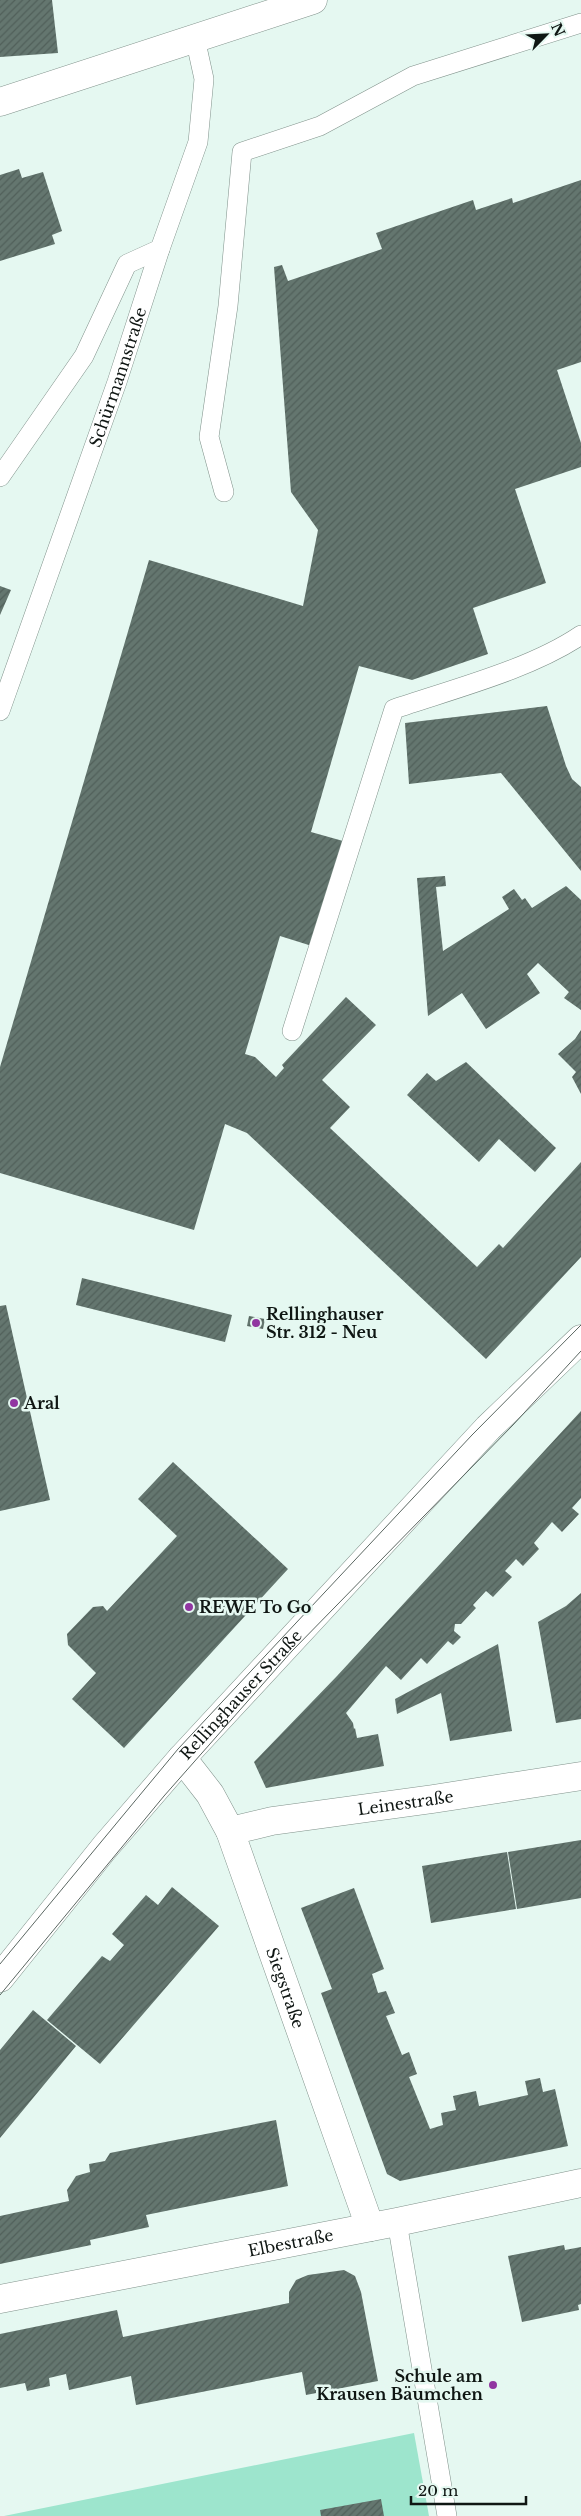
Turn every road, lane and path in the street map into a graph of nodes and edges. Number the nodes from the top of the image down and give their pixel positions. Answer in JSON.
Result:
{"nodes":[{"id":1,"x":313,"y":0,"type":"edge"},
{"id":2,"x":581,"y":23,"type":"edge"},
{"id":3,"x":195,"y":38,"type":"junction"},
{"id":4,"x":0,"y":102,"type":"edge"},
{"id":5,"x":160,"y":249,"type":"junction"},
{"id":6,"x":0,"y":477,"type":"edge"},
{"id":7,"x":224,"y":492,"type":"dead end"},
{"id":8,"x":581,"y":635,"type":"edge"},
{"id":9,"x":0,"y":711,"type":"edge"},
{"id":10,"x":292,"y":1031,"type":"dead end"},
{"id":11,"x":581,"y":1338,"type":"edge"},
{"id":12,"x":182,"y":1758,"type":"junction"},
{"id":13,"x":581,"y":1776,"type":"edge"},
{"id":14,"x":230,"y":1831,"type":"junction"},
{"id":15,"x":0,"y":1978,"type":"edge"},
{"id":16,"x":581,"y":2183,"type":"edge"},
{"id":17,"x":397,"y":2222,"type":"junction"},
{"id":18,"x":370,"y":2227,"type":"junction"},
{"id":19,"x":0,"y":2299,"type":"edge"},
{"id":20,"x":447,"y":2516,"type":"edge"}],
"edges":[{"from":1,"to":3,"type":"street"},
{"from":2,"to":7,"type":"lane"},
{"from":3,"to":4,"type":"street"},
{"from":3,"to":5,"type":"lane","name":"Schürmannstraße"},
{"from":5,"to":6,"type":"lane"},
{"from":5,"to":9,"type":"lane","name":"Schürmannstraße"},
{"from":8,"to":10,"type":"lane"},
{"from":11,"to":12,"type":"street","name":"Rellinghauser Straße"},
{"from":12,"to":14,"type":"street","name":"Siegstraße"},
{"from":12,"to":15,"type":"street","name":"Rellinghauser Straße"},
{"from":13,"to":14,"type":"street","name":"Leinestraße"},
{"from":14,"to":18,"type":"street","name":"Siegstraße"},
{"from":16,"to":17,"type":"street","name":"Elbestraße"},
{"from":17,"to":18,"type":"street","name":"Elbestraße"},
{"from":17,"to":20,"type":"lane"},
{"from":18,"to":19,"type":"street","name":"Elbestraße"}]}
